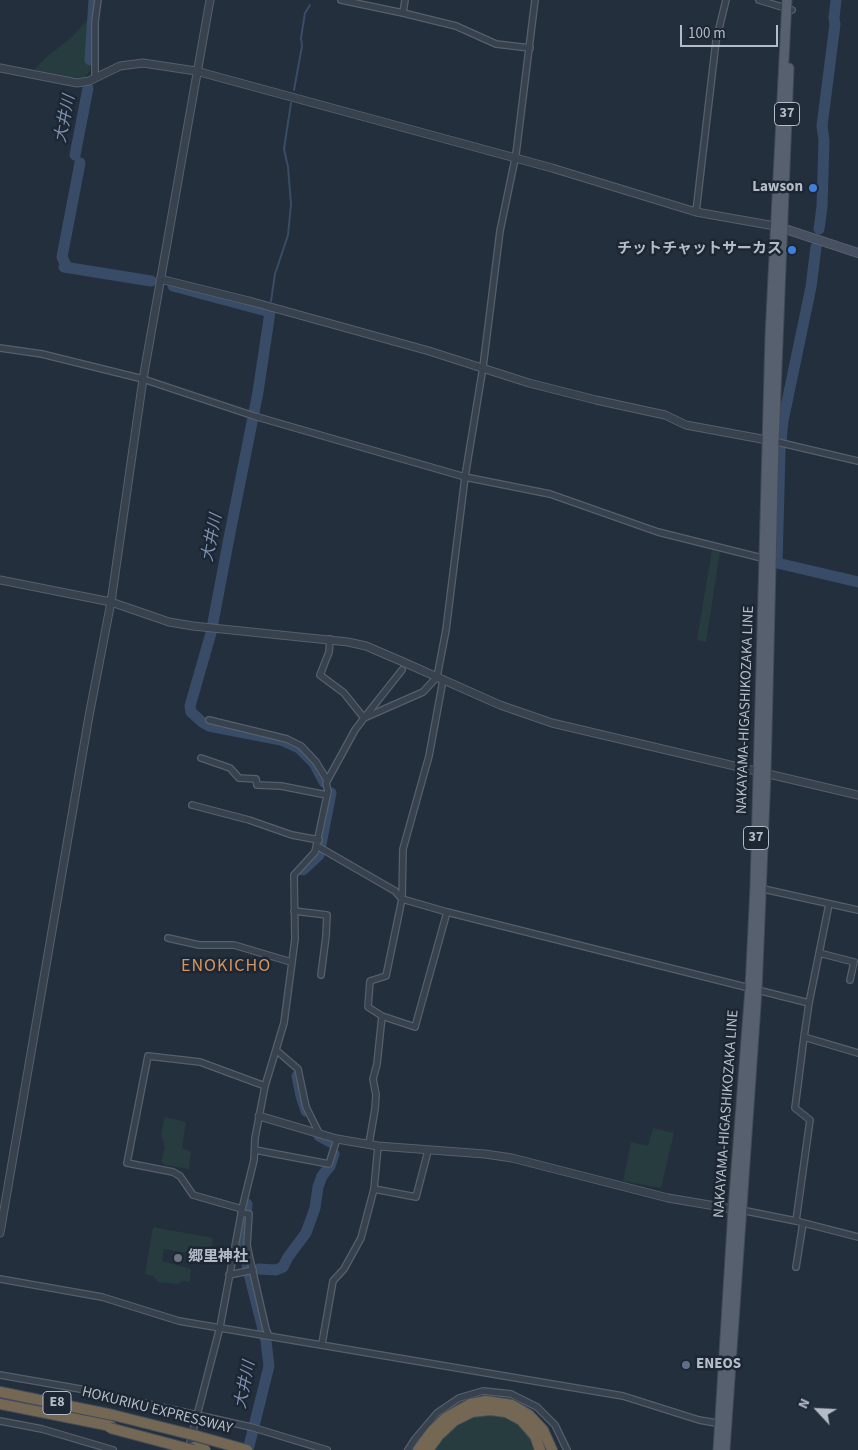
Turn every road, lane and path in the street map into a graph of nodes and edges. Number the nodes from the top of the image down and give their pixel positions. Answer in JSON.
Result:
{"nodes":[{"id":1,"x":98,"y":0,"type":"edge"},
{"id":2,"x":210,"y":0,"type":"edge"},
{"id":3,"x":341,"y":0,"type":"edge"},
{"id":4,"x":405,"y":0,"type":"edge"},
{"id":5,"x":535,"y":0,"type":"edge"},
{"id":6,"x":726,"y":0,"type":"edge"},
{"id":7,"x":759,"y":0,"type":"edge"},
{"id":8,"x":793,"y":0,"type":"edge"},
{"id":9,"x":788,"y":6,"type":"edge"},
{"id":10,"x":403,"y":13,"type":"junction"},
{"id":11,"x":530,"y":48,"type":"junction"},
{"id":12,"x":0,"y":68,"type":"edge"},
{"id":13,"x":196,"y":70,"type":"junction"},
{"id":14,"x":95,"y":76,"type":"junction"},
{"id":15,"x":515,"y":158,"type":"junction"},
{"id":16,"x":696,"y":212,"type":"junction"},
{"id":17,"x":778,"y":227,"type":"junction"},
{"id":18,"x":858,"y":253,"type":"edge"},
{"id":19,"x":160,"y":279,"type":"junction"},
{"id":20,"x":0,"y":348,"type":"edge"},
{"id":21,"x":483,"y":367,"type":"junction"},
{"id":22,"x":143,"y":379,"type":"junction"},
{"id":23,"x":776,"y":442,"type":"junction"},
{"id":24,"x":858,"y":461,"type":"edge"},
{"id":25,"x":465,"y":477,"type":"junction"},
{"id":26,"x":767,"y":560,"type":"junction"},
{"id":27,"x":0,"y":580,"type":"edge"},
{"id":28,"x":111,"y":602,"type":"junction"},
{"id":29,"x":330,"y":639,"type":"junction"},
{"id":30,"x":402,"y":670,"type":"dead end"},
{"id":31,"x":440,"y":678,"type":"junction"},
{"id":32,"x":364,"y":718,"type":"junction"},
{"id":33,"x":209,"y":720,"type":"dead end"},
{"id":34,"x":201,"y":758,"type":"dead end"},
{"id":35,"x":762,"y":773,"type":"junction"},
{"id":36,"x":327,"y":780,"type":"junction"},
{"id":37,"x":327,"y":795,"type":"junction"},
{"id":38,"x":858,"y":795,"type":"edge"},
{"id":39,"x":192,"y":804,"type":"dead end"},
{"id":40,"x":320,"y":846,"type":"junction"},
{"id":41,"x":758,"y":888,"type":"junction"},
{"id":42,"x":402,"y":899,"type":"junction"},
{"id":43,"x":829,"y":904,"type":"junction"},
{"id":44,"x":858,"y":910,"type":"edge"},
{"id":45,"x":294,"y":911,"type":"junction"},
{"id":46,"x":446,"y":912,"type":"junction"},
{"id":47,"x":168,"y":938,"type":"dead end"},
{"id":48,"x":819,"y":953,"type":"junction"},
{"id":49,"x":291,"y":962,"type":"junction"},
{"id":50,"x":322,"y":976,"type":"dead end"},
{"id":51,"x":850,"y":980,"type":"dead end"},
{"id":52,"x":753,"y":990,"type":"junction"},
{"id":53,"x":809,"y":1003,"type":"junction"},
{"id":54,"x":382,"y":1016,"type":"junction"},
{"id":55,"x":804,"y":1037,"type":"junction"},
{"id":56,"x":276,"y":1050,"type":"junction"},
{"id":57,"x":858,"y":1052,"type":"edge"},
{"id":58,"x":265,"y":1086,"type":"junction"},
{"id":59,"x":259,"y":1116,"type":"junction"},
{"id":60,"x":319,"y":1133,"type":"junction"},
{"id":61,"x":337,"y":1139,"type":"junction"},
{"id":62,"x":369,"y":1144,"type":"junction"},
{"id":63,"x":378,"y":1146,"type":"junction"},
{"id":64,"x":255,"y":1150,"type":"junction"},
{"id":65,"x":428,"y":1150,"type":"junction"},
{"id":66,"x":374,"y":1190,"type":"junction"},
{"id":67,"x":737,"y":1209,"type":"junction"},
{"id":68,"x":244,"y":1212,"type":"junction"},
{"id":69,"x":796,"y":1221,"type":"junction"},
{"id":70,"x":803,"y":1223,"type":"junction"},
{"id":71,"x":0,"y":1234,"type":"edge"},
{"id":72,"x":858,"y":1237,"type":"edge"},
{"id":73,"x":796,"y":1267,"type":"dead end"},
{"id":74,"x":250,"y":1271,"type":"junction"},
{"id":75,"x":229,"y":1275,"type":"junction"},
{"id":76,"x":0,"y":1278,"type":"edge"},
{"id":77,"x":220,"y":1327,"type":"junction"},
{"id":78,"x":268,"y":1336,"type":"junction"},
{"id":79,"x":322,"y":1344,"type":"junction"},
{"id":80,"x":0,"y":1375,"type":"edge"},
{"id":81,"x":0,"y":1392,"type":"edge"},
{"id":82,"x":0,"y":1404,"type":"edge"},
{"id":83,"x":196,"y":1415,"type":"junction"},
{"id":84,"x":0,"y":1421,"type":"edge"},
{"id":85,"x":723,"y":1424,"type":"junction"},
{"id":86,"x":192,"y":1449,"type":"edge"},
{"id":87,"x":246,"y":1449,"type":"edge"},
{"id":88,"x":113,"y":1450,"type":"edge"},
{"id":89,"x":204,"y":1450,"type":"edge"},
{"id":90,"x":328,"y":1450,"type":"edge"},
{"id":91,"x":408,"y":1450,"type":"edge"},
{"id":92,"x":418,"y":1450,"type":"edge"},
{"id":93,"x":428,"y":1450,"type":"edge"},
{"id":94,"x":540,"y":1450,"type":"edge"},
{"id":95,"x":552,"y":1450,"type":"edge"},
{"id":96,"x":567,"y":1450,"type":"edge"},
{"id":97,"x":718,"y":1450,"type":"edge"},
{"id":98,"x":725,"y":1450,"type":"edge"}],
"edges":[{"from":1,"to":14,"type":"street"},
{"from":2,"to":13,"type":"street"},
{"from":3,"to":10,"type":"street"},
{"from":4,"to":10,"type":"street"},
{"from":5,"to":11,"type":"street"},
{"from":6,"to":16,"type":"street"},
{"from":7,"to":9,"type":"street"},
{"from":8,"to":9,"type":"main road","name":"NAKAYAMA-HIGASHIKOZAKA LINE","number":"37"},
{"from":9,"to":17,"type":"main road","name":"NAKAYAMA-HIGASHIKOZAKA LINE","number":"37"},
{"from":10,"to":11,"type":"street"},
{"from":11,"to":15,"type":"street"},
{"from":12,"to":14,"type":"street"},
{"from":13,"to":14,"type":"street"},
{"from":13,"to":15,"type":"street"},
{"from":13,"to":19,"type":"street"},
{"from":15,"to":16,"type":"street"},
{"from":15,"to":21,"type":"street"},
{"from":16,"to":17,"type":"street"},
{"from":17,"to":18,"type":"main road"},
{"from":17,"to":23,"type":"main road","name":"NAKAYAMA-HIGASHIKOZAKA LINE","number":"37"},
{"from":19,"to":21,"type":"street"},
{"from":19,"to":22,"type":"street"},
{"from":20,"to":22,"type":"street"},
{"from":21,"to":23,"type":"street"},
{"from":21,"to":25,"type":"street"},
{"from":22,"to":25,"type":"street"},
{"from":22,"to":28,"type":"street"},
{"from":23,"to":24,"type":"street"},
{"from":23,"to":26,"type":"main road","name":"NAKAYAMA-HIGASHIKOZAKA LINE","number":"37"},
{"from":25,"to":26,"type":"street"},
{"from":25,"to":31,"type":"street"},
{"from":26,"to":35,"type":"main road","name":"NAKAYAMA-HIGASHIKOZAKA LINE","number":"37"},
{"from":27,"to":28,"type":"street"},
{"from":28,"to":29,"type":"street"},
{"from":28,"to":71,"type":"street"},
{"from":29,"to":31,"type":"street"},
{"from":29,"to":32,"type":"street"},
{"from":30,"to":32,"type":"street"},
{"from":31,"to":32,"type":"street"},
{"from":31,"to":35,"type":"street"},
{"from":31,"to":42,"type":"street"},
{"from":32,"to":36,"type":"street"},
{"from":33,"to":36,"type":"street"},
{"from":34,"to":37,"type":"street"},
{"from":35,"to":38,"type":"street"},
{"from":35,"to":41,"type":"main road","name":"NAKAYAMA-HIGASHIKOZAKA LINE","number":"37"},
{"from":36,"to":37,"type":"street"},
{"from":37,"to":40,"type":"street"},
{"from":39,"to":40,"type":"street"},
{"from":40,"to":42,"type":"street"},
{"from":40,"to":45,"type":"street"},
{"from":41,"to":43,"type":"street"},
{"from":41,"to":52,"type":"main road","name":"NAKAYAMA-HIGASHIKOZAKA LINE","number":"37"},
{"from":42,"to":46,"type":"street"},
{"from":42,"to":54,"type":"street"},
{"from":43,"to":44,"type":"street"},
{"from":43,"to":48,"type":"street"},
{"from":45,"to":49,"type":"street"},
{"from":45,"to":50,"type":"street"},
{"from":46,"to":52,"type":"street"},
{"from":46,"to":54,"type":"street"},
{"from":47,"to":49,"type":"street"},
{"from":48,"to":51,"type":"street"},
{"from":48,"to":53,"type":"street"},
{"from":49,"to":56,"type":"street"},
{"from":52,"to":53,"type":"street"},
{"from":52,"to":67,"type":"main road","name":"NAKAYAMA-HIGASHIKOZAKA LINE","number":"37"},
{"from":53,"to":55,"type":"street"},
{"from":54,"to":62,"type":"street"},
{"from":55,"to":57,"type":"street"},
{"from":55,"to":69,"type":"street"},
{"from":56,"to":58,"type":"street"},
{"from":56,"to":60,"type":"street"},
{"from":58,"to":59,"type":"street"},
{"from":58,"to":68,"type":"street"},
{"from":59,"to":60,"type":"street"},
{"from":59,"to":64,"type":"street"},
{"from":60,"to":61,"type":"street"},
{"from":61,"to":62,"type":"street"},
{"from":61,"to":64,"type":"street"},
{"from":62,"to":63,"type":"street"},
{"from":63,"to":65,"type":"street"},
{"from":63,"to":66,"type":"street"},
{"from":64,"to":68,"type":"street"},
{"from":65,"to":66,"type":"street"},
{"from":65,"to":67,"type":"street"},
{"from":66,"to":79,"type":"street"},
{"from":67,"to":69,"type":"street"},
{"from":67,"to":85,"type":"main road","name":"NAKAYAMA-HIGASHIKOZAKA LINE","number":"37"},
{"from":68,"to":74,"type":"street"},
{"from":68,"to":75,"type":"street"},
{"from":69,"to":70,"type":"street"},
{"from":70,"to":72,"type":"street"},
{"from":70,"to":73,"type":"street"},
{"from":74,"to":75,"type":"street"},
{"from":74,"to":78,"type":"street"},
{"from":75,"to":77,"type":"street"},
{"from":76,"to":77,"type":"street"},
{"from":77,"to":78,"type":"street"},
{"from":77,"to":83,"type":"street"},
{"from":78,"to":79,"type":"street"},
{"from":79,"to":85,"type":"street"},
{"from":80,"to":83,"type":"street"},
{"from":81,"to":87,"type":"highway","name":"HOKURIKU EXPRESSWAY","number":"E8","bridge":true},
{"from":82,"to":86,"type":"highway","name":"HOKURIKU EXPRESSWAY","number":"E8","bridge":true},
{"from":83,"to":86,"type":"street"},
{"from":83,"to":90,"type":"street"},
{"from":84,"to":88,"type":"street"},
{"from":85,"to":97,"type":"main road","name":"NAKAYAMA-HIGASHIKOZAKA LINE","number":"37"},
{"from":85,"to":98,"type":"main road","name":"NAKAYAMA-HIGASHIKOZAKA LINE","number":"37"},
{"from":86,"to":89,"type":"highway","name":"HOKURIKU EXPRESSWAY","number":"E8"},
{"from":91,"to":96,"type":"street"},
{"from":92,"to":95,"type":"highway"},
{"from":93,"to":94,"type":"highway"}]}
